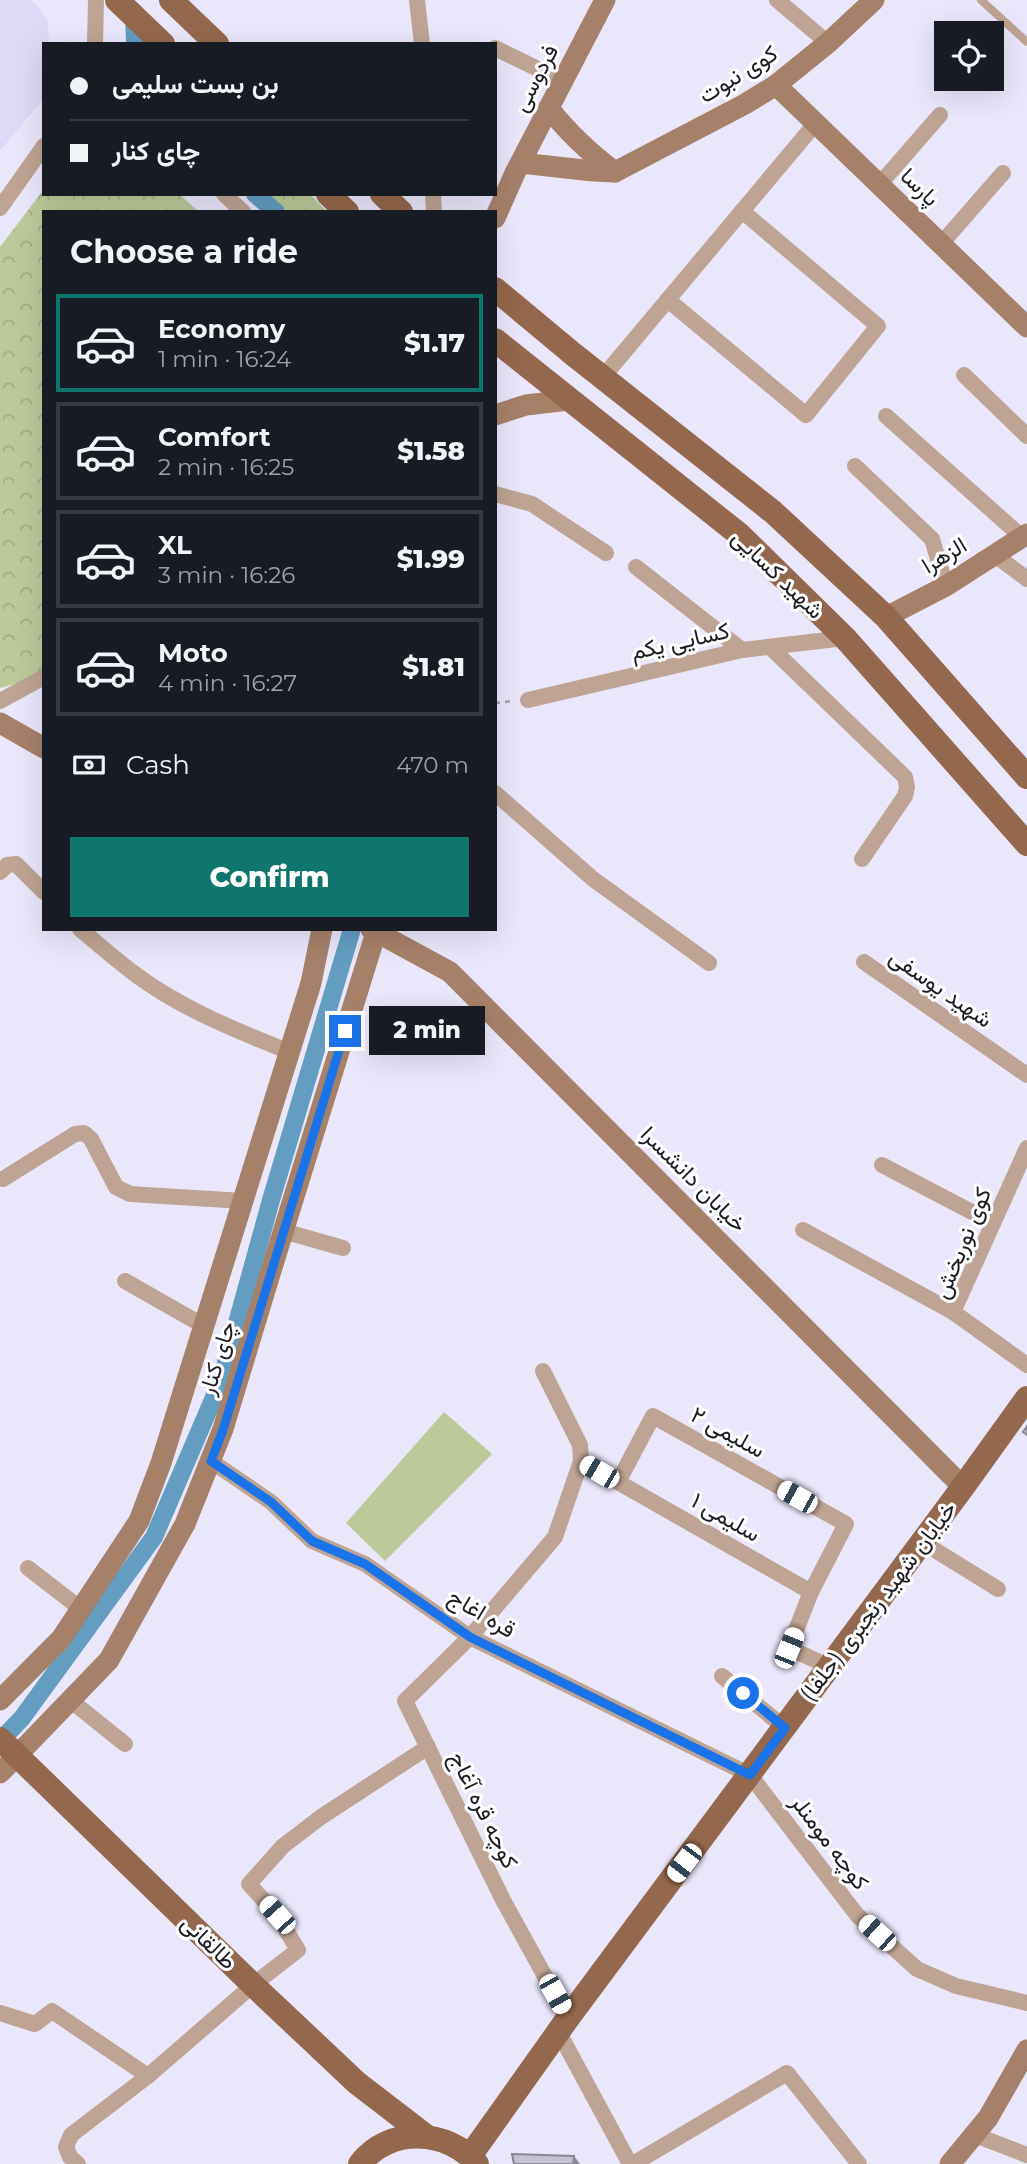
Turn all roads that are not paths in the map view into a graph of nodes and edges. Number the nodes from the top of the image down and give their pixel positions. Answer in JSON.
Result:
{"nodes":[{"id":1,"x":171,"y":0,"type":"edge"},
{"id":2,"x":417,"y":0,"type":"edge"},
{"id":3,"x":605,"y":0,"type":"edge"},
{"id":4,"x":777,"y":0,"type":"edge"},
{"id":5,"x":874,"y":0,"type":"edge"},
{"id":6,"x":981,"y":0,"type":"edge"},
{"id":7,"x":111,"y":1,"type":"edge"},
{"id":8,"x":190,"y":19,"type":"junction"},
{"id":9,"x":159,"y":38,"type":"edge"},
{"id":10,"x":95,"y":42,"type":"edge"},
{"id":11,"x":215,"y":42,"type":"edge"},
{"id":12,"x":422,"y":42,"type":"edge"},
{"id":13,"x":1027,"y":42,"type":"edge"},
{"id":14,"x":828,"y":43,"type":"junction"},
{"id":15,"x":497,"y":49,"type":"edge"},
{"id":16,"x":563,"y":81,"type":"junction"},
{"id":17,"x":776,"y":85,"type":"junction"},
{"id":18,"x":549,"y":108,"type":"junction"},
{"id":19,"x":940,"y":115,"type":"dead end"},
{"id":20,"x":815,"y":124,"type":"junction"},
{"id":21,"x":42,"y":149,"type":"edge"},
{"id":22,"x":521,"y":163,"type":"junction"},
{"id":23,"x":615,"y":172,"type":"junction"},
{"id":24,"x":1003,"y":173,"type":"dead end"},
{"id":25,"x":879,"y":185,"type":"junction"},
{"id":26,"x":226,"y":196,"type":"edge"},
{"id":27,"x":330,"y":196,"type":"edge"},
{"id":28,"x":384,"y":196,"type":"edge"},
{"id":29,"x":0,"y":208,"type":"edge"},
{"id":30,"x":241,"y":210,"type":"edge"},
{"id":31,"x":345,"y":210,"type":"edge"},
{"id":32,"x":399,"y":210,"type":"edge"},
{"id":33,"x":742,"y":211,"type":"junction"},
{"id":34,"x":497,"y":214,"type":"edge"},
{"id":35,"x":941,"y":244,"type":"junction"},
{"id":36,"x":497,"y":291,"type":"edge"},
{"id":37,"x":668,"y":300,"type":"junction"},
{"id":38,"x":1027,"y":327,"type":"edge"},
{"id":39,"x":497,"y":342,"type":"edge"},
{"id":40,"x":964,"y":374,"type":"dead end"},
{"id":41,"x":603,"y":377,"type":"junction"},
{"id":42,"x":569,"y":400,"type":"junction"},
{"id":43,"x":497,"y":414,"type":"edge"},
{"id":44,"x":887,"y":416,"type":"dead end"},
{"id":45,"x":1027,"y":436,"type":"edge"},
{"id":46,"x":855,"y":466,"type":"dead end"},
{"id":47,"x":497,"y":495,"type":"edge"},
{"id":48,"x":1025,"y":536,"type":"edge"},
{"id":49,"x":606,"y":553,"type":"dead end"},
{"id":50,"x":995,"y":555,"type":"junction"},
{"id":51,"x":636,"y":567,"type":"dead end"},
{"id":52,"x":1027,"y":579,"type":"edge"},
{"id":53,"x":946,"y":586,"type":"junction"},
{"id":54,"x":886,"y":617,"type":"junction"},
{"id":55,"x":845,"y":639,"type":"junction"},
{"id":56,"x":771,"y":647,"type":"junction"},
{"id":57,"x":742,"y":650,"type":"junction"},
{"id":58,"x":42,"y":678,"type":"edge"},
{"id":59,"x":528,"y":700,"type":"dead end"},
{"id":60,"x":0,"y":701,"type":"edge"},
{"id":61,"x":0,"y":723,"type":"edge"},
{"id":62,"x":42,"y":747,"type":"edge"},
{"id":63,"x":1027,"y":777,"type":"edge"},
{"id":64,"x":497,"y":795,"type":"edge"},
{"id":65,"x":1027,"y":844,"type":"edge"},
{"id":66,"x":862,"y":859,"type":"dead end"},
{"id":67,"x":0,"y":872,"type":"edge"},
{"id":68,"x":42,"y":890,"type":"edge"},
{"id":69,"x":82,"y":931,"type":"edge"},
{"id":70,"x":322,"y":931,"type":"edge"},
{"id":71,"x":375,"y":931,"type":"edge"},
{"id":72,"x":377,"y":931,"type":"edge"},
{"id":73,"x":864,"y":962,"type":"dead end"},
{"id":74,"x":709,"y":963,"type":"dead end"},
{"id":75,"x":289,"y":1052,"type":"junction"},
{"id":76,"x":1027,"y":1075,"type":"edge"},
{"id":77,"x":1027,"y":1148,"type":"edge"},
{"id":78,"x":882,"y":1165,"type":"dead end"},
{"id":79,"x":3,"y":1179,"type":"dead end"},
{"id":80,"x":243,"y":1200,"type":"junction"},
{"id":81,"x":993,"y":1223,"type":"junction"},
{"id":82,"x":803,"y":1230,"type":"dead end"},
{"id":83,"x":283,"y":1231,"type":"junction"},
{"id":84,"x":343,"y":1248,"type":"dead end"},
{"id":85,"x":125,"y":1281,"type":"dead end"},
{"id":86,"x":953,"y":1312,"type":"junction"},
{"id":87,"x":204,"y":1326,"type":"junction"},
{"id":88,"x":1027,"y":1365,"type":"edge"},
{"id":89,"x":543,"y":1371,"type":"dead end"},
{"id":90,"x":1027,"y":1398,"type":"edge"},
{"id":91,"x":211,"y":1461,"type":"junction"},
{"id":92,"x":581,"y":1461,"type":"junction"},
{"id":93,"x":618,"y":1482,"type":"junction"},
{"id":94,"x":963,"y":1487,"type":"junction"},
{"id":95,"x":922,"y":1542,"type":"junction"},
{"id":96,"x":28,"y":1568,"type":"dead end"},
{"id":97,"x":998,"y":1589,"type":"dead end"},
{"id":98,"x":811,"y":1592,"type":"junction"},
{"id":99,"x":81,"y":1609,"type":"junction"},
{"id":100,"x":470,"y":1637,"type":"junction"},
{"id":101,"x":830,"y":1667,"type":"junction"},
{"id":102,"x":722,"y":1676,"type":"dead end"},
{"id":103,"x":0,"y":1700,"type":"edge"},
{"id":104,"x":71,"y":1700,"type":"junction"},
{"id":105,"x":785,"y":1728,"type":"junction"},
{"id":106,"x":125,"y":1744,"type":"dead end"},
{"id":107,"x":428,"y":1747,"type":"junction"},
{"id":108,"x":6,"y":1756,"type":"edge"},
{"id":109,"x":750,"y":1775,"type":"junction"},
{"id":110,"x":253,"y":1985,"type":"junction"},
{"id":111,"x":1027,"y":2003,"type":"edge"},
{"id":112,"x":0,"y":2013,"type":"edge"},
{"id":113,"x":563,"y":2024,"type":"junction"},
{"id":114,"x":1027,"y":2050,"type":"edge"},
{"id":115,"x":148,"y":2076,"type":"junction"},
{"id":116,"x":975,"y":2135,"type":"junction"},
{"id":117,"x":426,"y":2136,"type":"junction"},
{"id":118,"x":1027,"y":2155,"type":"edge"},
{"id":119,"x":474,"y":2160,"type":"edge"},
{"id":120,"x":71,"y":2162,"type":"edge"},
{"id":121,"x":360,"y":2164,"type":"edge"},
{"id":122,"x":632,"y":2164,"type":"edge"},
{"id":123,"x":859,"y":2164,"type":"edge"},
{"id":124,"x":950,"y":2164,"type":"edge"}],
"edges":[{"from":1,"to":8,"type":"main road"},
{"from":2,"to":12,"type":"street"},
{"from":3,"to":16,"type":"street","name":"فردوسی"},
{"from":4,"to":14,"type":"street"},
{"from":5,"to":14,"type":"street","name":"کوی نبوت"},
{"from":6,"to":13,"type":"lane"},
{"from":7,"to":9,"type":"main road"},
{"from":7,"to":10,"type":"street"},
{"from":8,"to":9,"type":"main road"},
{"from":8,"to":11,"type":"main road"},
{"from":14,"to":17,"type":"street","name":"کوی نبوت"},
{"from":15,"to":16,"type":"street"},
{"from":16,"to":18,"type":"street","name":"فردوسی"},
{"from":17,"to":20,"type":"street","name":"پارسا"},
{"from":17,"to":23,"type":"street","name":"کوی نبوت"},
{"from":18,"to":22,"type":"street","name":"فردوسی"},
{"from":18,"to":23,"type":"street"},
{"from":19,"to":25,"type":"street"},
{"from":20,"to":25,"type":"street","name":"پارسا"},
{"from":20,"to":33,"type":"street"},
{"from":21,"to":29,"type":"street"},
{"from":22,"to":23,"type":"street"},
{"from":22,"to":34,"type":"street","name":"فردوسی"},
{"from":24,"to":35,"type":"street"},
{"from":25,"to":35,"type":"street","name":"پارسا"},
{"from":26,"to":30,"type":"street"},
{"from":27,"to":31,"type":"main road"},
{"from":28,"to":32,"type":"main road"},
{"from":33,"to":37,"type":"street"},
{"from":33,"to":37,"type":"street"},
{"from":35,"to":38,"type":"street","name":"پارسا"},
{"from":36,"to":41,"type":"main road","name":"شهید کسایی"},
{"from":37,"to":41,"type":"street"},
{"from":39,"to":42,"type":"main road","name":"شهید کسایی"},
{"from":40,"to":45,"type":"street"},
{"from":41,"to":54,"type":"main road","name":"شهید کسایی"},
{"from":42,"to":43,"type":"street"},
{"from":42,"to":55,"type":"main road","name":"شهید کسایی"},
{"from":44,"to":48,"type":"street"},
{"from":46,"to":53,"type":"street"},
{"from":47,"to":49,"type":"street"},
{"from":48,"to":50,"type":"street","name":"الزهرا"},
{"from":50,"to":52,"type":"street"},
{"from":50,"to":53,"type":"street","name":"الزهرا"},
{"from":51,"to":57,"type":"street"},
{"from":53,"to":54,"type":"street","name":"الزهرا"},
{"from":54,"to":63,"type":"main road","name":"شهید کسایی"},
{"from":55,"to":56,"type":"street","name":"کسایی یکم"},
{"from":55,"to":65,"type":"main road","name":"شهید کسایی"},
{"from":56,"to":57,"type":"street","name":"کسایی یکم"},
{"from":56,"to":66,"type":"street"},
{"from":57,"to":59,"type":"street","name":"کسایی یکم"},
{"from":58,"to":60,"type":"street"},
{"from":61,"to":62,"type":"street"},
{"from":64,"to":74,"type":"street"},
{"from":67,"to":68,"type":"street"},
{"from":69,"to":75,"type":"street"},
{"from":70,"to":75,"type":"street","name":"چای کنار"},
{"from":71,"to":83,"type":"street","name":"چای کنار"},
{"from":72,"to":94,"type":"street","name":"خیابان دانشسرا"},
{"from":73,"to":76,"type":"street","name":"شهید یوسفی"},
{"from":75,"to":80,"type":"street","name":"چای کنار"},
{"from":77,"to":81,"type":"street","name":"کوی نوربخش"},
{"from":78,"to":81,"type":"street"},
{"from":79,"to":80,"type":"street"},
{"from":80,"to":87,"type":"street","name":"چای کنار"},
{"from":81,"to":86,"type":"street","name":"کوی نوربخش"},
{"from":82,"to":86,"type":"street"},
{"from":83,"to":84,"type":"street"},
{"from":83,"to":91,"type":"street","name":"چای کنار"},
{"from":85,"to":87,"type":"street"},
{"from":86,"to":88,"type":"street","name":"کوی نوربخش"},
{"from":87,"to":99,"type":"street","name":"چای کنار"},
{"from":89,"to":92,"type":"street"},
{"from":90,"to":94,"type":"main road","name":"خیابان شهید رنجبری (جلفا)"},
{"from":91,"to":100,"type":"street","name":"قره اغاج"},
{"from":91,"to":104,"type":"street","name":"چای کنار"},
{"from":92,"to":93,"type":"street","name":"سلیمی ۱"},
{"from":92,"to":100,"type":"street"},
{"from":93,"to":98,"type":"street","name":"سلیمی ۱"},
{"from":93,"to":98,"type":"street","name":"سلیمی ۲"},
{"from":94,"to":95,"type":"main road","name":"خیابان شهید رنجبری (جلفا)"},
{"from":95,"to":97,"type":"street"},
{"from":95,"to":101,"type":"main road","name":"خیابان شهید رنجبری (جلفا)"},
{"from":96,"to":99,"type":"street"},
{"from":98,"to":101,"type":"street"},
{"from":99,"to":103,"type":"street","name":"چای کنار"},
{"from":100,"to":107,"type":"street","name":"کوچه قره آغاج"},
{"from":100,"to":109,"type":"street","name":"قره اغاج"},
{"from":101,"to":105,"type":"main road","name":"خیابان شهید رنجبری (جلفا)"},
{"from":102,"to":105,"type":"street"},
{"from":104,"to":106,"type":"street"},
{"from":104,"to":108,"type":"street","name":"چای کنار"},
{"from":105,"to":109,"type":"main road","name":"خیابان شهید رنجبری (جلفا)"},
{"from":107,"to":110,"type":"street"},
{"from":107,"to":113,"type":"street","name":"کوچه قره آغاج"},
{"from":108,"to":110,"type":"main road","name":"طالقانی"},
{"from":109,"to":111,"type":"street","name":"کوچه مومنلر"},
{"from":109,"to":113,"type":"main road","name":"خیابان شهید رنجبری (جلفا)"},
{"from":110,"to":115,"type":"street"},
{"from":110,"to":117,"type":"main road","name":"طالقانی"},
{"from":112,"to":115,"type":"street"},
{"from":113,"to":119,"type":"main road","name":"خیابان شهید رنجبری (جلفا)"},
{"from":113,"to":122,"type":"street","name":"کوچه قره آغاج"},
{"from":114,"to":116,"type":"street"},
{"from":115,"to":120,"type":"street"},
{"from":116,"to":118,"type":"street"},
{"from":116,"to":124,"type":"street"},
{"from":117,"to":119,"type":"main road"},
{"from":117,"to":121,"type":"main road"},
{"from":122,"to":123,"type":"street"}]}
